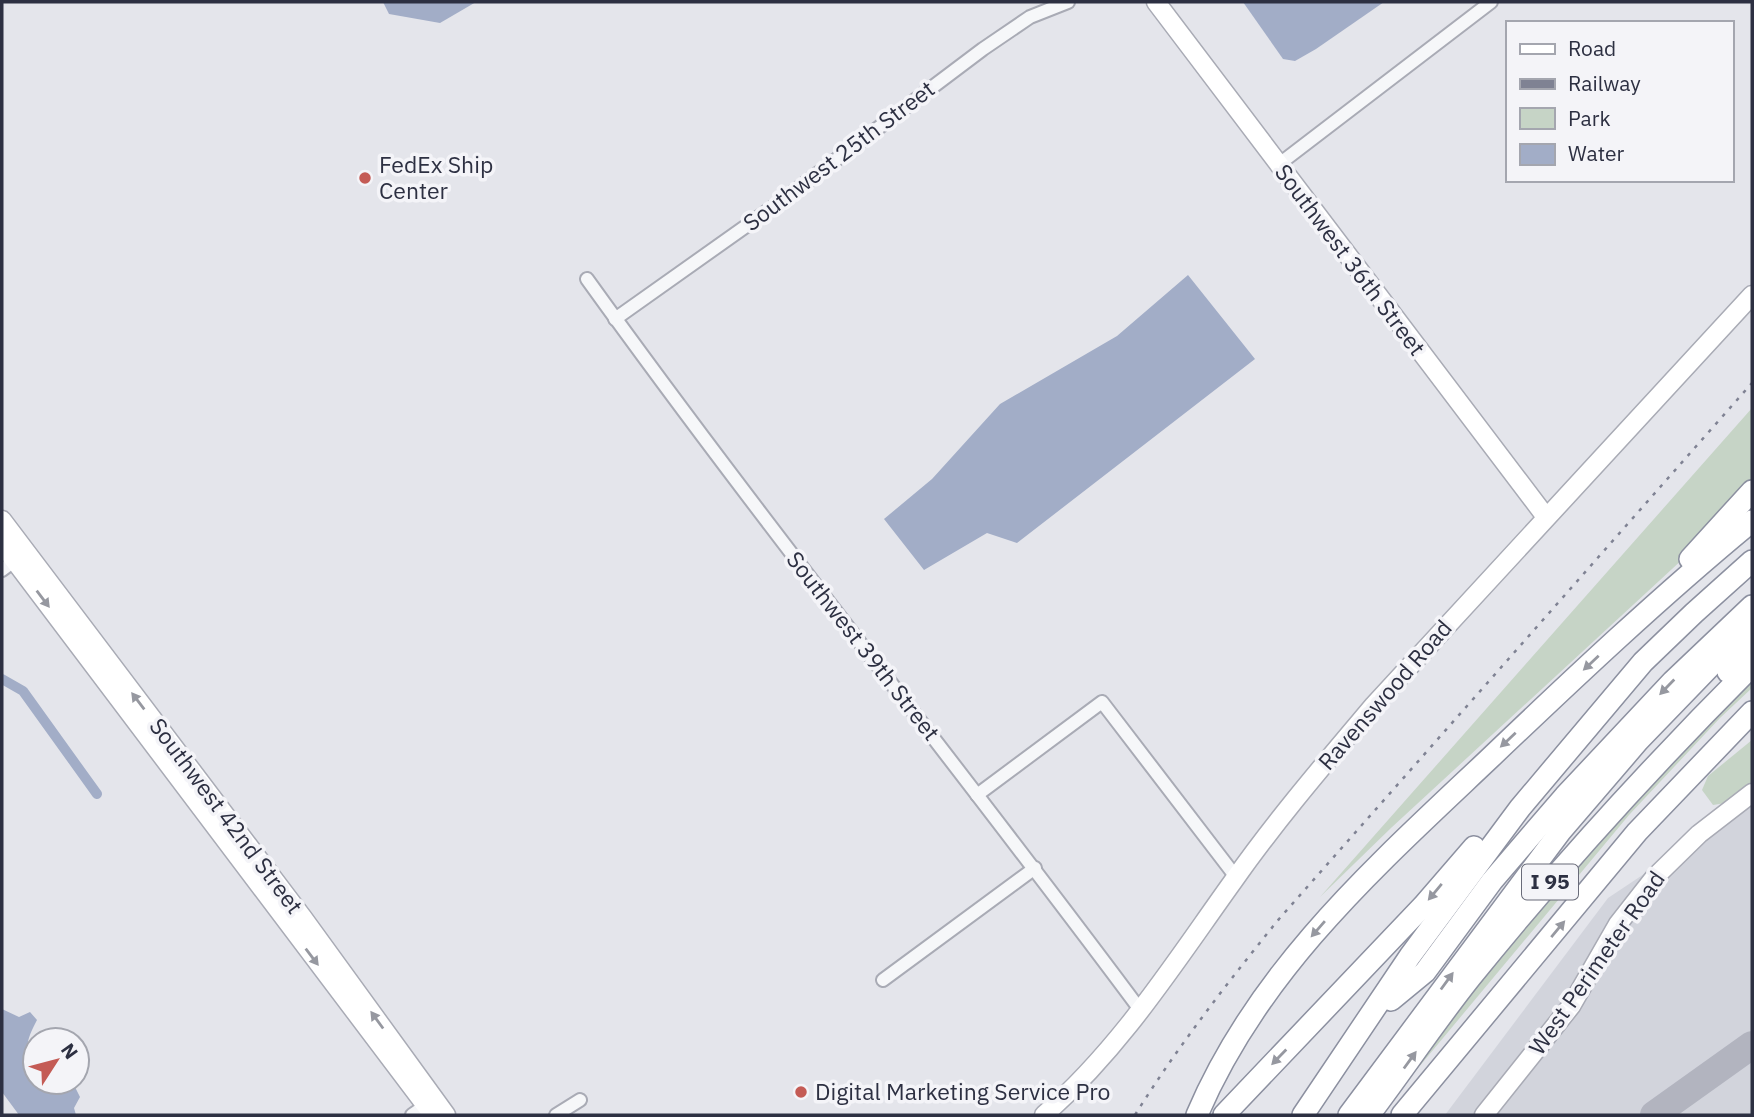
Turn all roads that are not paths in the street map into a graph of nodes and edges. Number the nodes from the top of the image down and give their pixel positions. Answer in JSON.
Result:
{"nodes":[{"id":1,"x":1068,"y":2,"type":"edge"},
{"id":2,"x":1156,"y":2,"type":"edge"},
{"id":3,"x":1491,"y":2,"type":"edge"},
{"id":4,"x":1278,"y":165,"type":"junction"},
{"id":5,"x":587,"y":279,"type":"dead end"},
{"id":6,"x":1752,"y":295,"type":"edge"},
{"id":7,"x":615,"y":319,"type":"junction"},
{"id":8,"x":1752,"y":491,"type":"edge"},
{"id":9,"x":1546,"y":517,"type":"junction"},
{"id":10,"x":2,"y":520,"type":"edge"},
{"id":11,"x":1752,"y":522,"type":"edge"},
{"id":12,"x":2,"y":544,"type":"edge"},
{"id":13,"x":1752,"y":561,"type":"edge"},
{"id":14,"x":8,"y":566,"type":"edge"},
{"id":15,"x":1752,"y":575,"type":"edge"},
{"id":16,"x":1752,"y":606,"type":"edge"},
{"id":17,"x":1752,"y":623,"type":"edge"},
{"id":18,"x":1624,"y":632,"type":"junction"},
{"id":19,"x":1752,"y":648,"type":"edge"},
{"id":20,"x":1752,"y":666,"type":"edge"},
{"id":21,"x":1752,"y":712,"type":"edge"},
{"id":22,"x":1752,"y":731,"type":"edge"},
{"id":23,"x":1565,"y":752,"type":"junction"},
{"id":24,"x":161,"y":756,"type":"junction"},
{"id":25,"x":189,"y":768,"type":"junction"},
{"id":26,"x":1752,"y":793,"type":"edge"},
{"id":27,"x":977,"y":794,"type":"junction"},
{"id":28,"x":1637,"y":832,"type":"junction"},
{"id":29,"x":1035,"y":868,"type":"junction"},
{"id":30,"x":1236,"y":877,"type":"junction"},
{"id":31,"x":1472,"y":948,"type":"junction"},
{"id":32,"x":883,"y":980,"type":"dead end"},
{"id":33,"x":1391,"y":1000,"type":"junction"},
{"id":34,"x":1141,"y":1011,"type":"junction"},
{"id":35,"x":580,"y":1100,"type":"dead end"},
{"id":36,"x":426,"y":1109,"type":"edge"},
{"id":37,"x":1228,"y":1112,"type":"edge"},
{"id":38,"x":446,"y":1115,"type":"edge"},
{"id":39,"x":556,"y":1115,"type":"edge"},
{"id":40,"x":1044,"y":1115,"type":"edge"},
{"id":41,"x":1196,"y":1115,"type":"edge"},
{"id":42,"x":1303,"y":1115,"type":"edge"},
{"id":43,"x":1313,"y":1115,"type":"edge"},
{"id":44,"x":1349,"y":1115,"type":"edge"},
{"id":45,"x":1369,"y":1115,"type":"edge"},
{"id":46,"x":1402,"y":1115,"type":"edge"},
{"id":47,"x":1484,"y":1115,"type":"edge"}],
"edges":[{"from":1,"to":7,"type":"street","name":"Southwest 25th Street"},
{"from":2,"to":4,"type":"street","name":"Southwest 36th Street"},
{"from":3,"to":4,"type":"street"},
{"from":4,"to":9,"type":"street","name":"Southwest 36th Street"},
{"from":5,"to":7,"type":"street","name":"Southwest 39th Street"},
{"from":6,"to":9,"type":"street","name":"Ravenswood Road"},
{"from":7,"to":27,"type":"street","name":"Southwest 39th Street"},
{"from":8,"to":18,"type":"highway"},
{"from":9,"to":30,"type":"street","name":"Ravenswood Road"},
{"from":25,"to":10,"type":"street","name":"Southwest 42nd Street","one_way":true},
{"from":11,"to":18,"type":"highway"},
{"from":12,"to":14,"type":"street","name":"Southwest 42nd Street"},
{"from":13,"to":23,"type":"highway"},
{"from":14,"to":24,"type":"street","name":"Southwest 42nd Street","one_way":true},
{"from":15,"to":33,"type":"highway"},
{"from":16,"to":33,"type":"highway","one_way":true},
{"from":17,"to":31,"type":"highway"},
{"from":18,"to":41,"type":"highway","one_way":true},
{"from":19,"to":31,"type":"highway"},
{"from":45,"to":20,"type":"highway","number":"I 95","one_way":true},
{"from":21,"to":28,"type":"highway"},
{"from":22,"to":28,"type":"highway"},
{"from":23,"to":37,"type":"highway","one_way":true},
{"from":23,"to":42,"type":"highway"},
{"from":24,"to":25,"type":"street"},
{"from":24,"to":36,"type":"street","name":"Southwest 42nd Street","one_way":true},
{"from":36,"to":25,"type":"street","name":"Southwest 42nd Street","one_way":true},
{"from":26,"to":47,"type":"street","name":"West Perimeter Road"},
{"from":27,"to":29,"type":"street","name":"Southwest 39th Street"},
{"from":27,"to":30,"type":"street"},
{"from":46,"to":28,"type":"highway","one_way":true},
{"from":29,"to":32,"type":"street"},
{"from":29,"to":34,"type":"street","name":"Southwest 39th Street"},
{"from":30,"to":34,"type":"street","name":"Ravenswood Road"},
{"from":44,"to":31,"type":"highway","one_way":true},
{"from":33,"to":43,"type":"highway"},
{"from":34,"to":40,"type":"street","name":"Ravenswood Road"},
{"from":35,"to":39,"type":"street"},
{"from":36,"to":38,"type":"street","name":"Southwest 42nd Street"}]}
